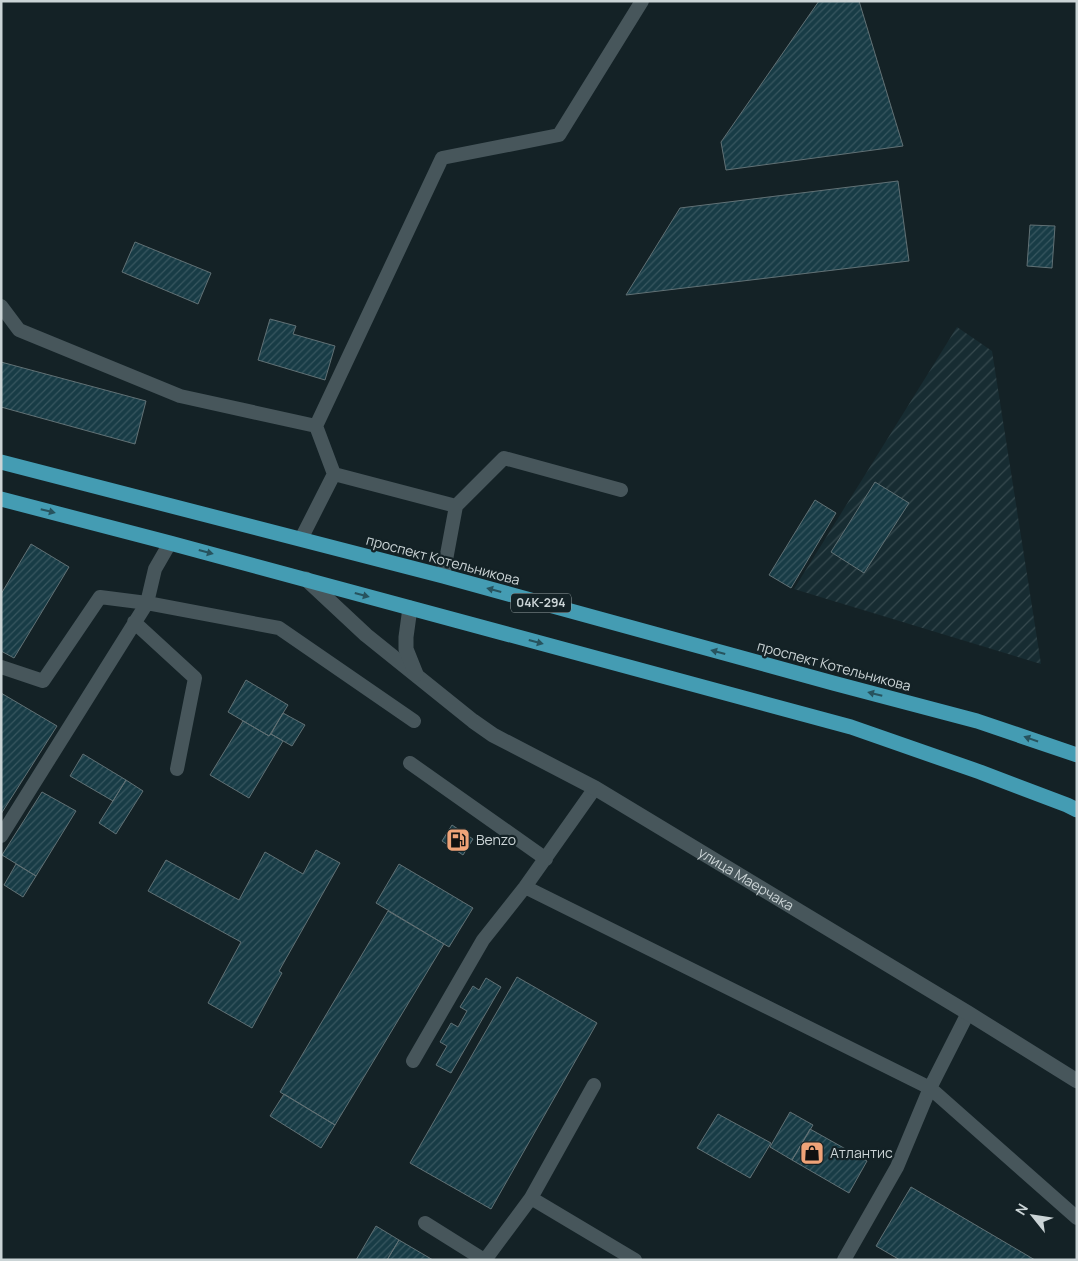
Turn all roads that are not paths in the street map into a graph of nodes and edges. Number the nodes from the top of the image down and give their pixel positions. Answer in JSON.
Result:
{"nodes":[{"id":1,"x":642,"y":1,"type":"edge"},
{"id":2,"x":1,"y":306,"type":"edge"},
{"id":3,"x":316,"y":426,"type":"junction"},
{"id":4,"x":1,"y":462,"type":"edge"},
{"id":5,"x":334,"y":474,"type":"junction"},
{"id":6,"x":621,"y":490,"type":"dead end"},
{"id":7,"x":1,"y":499,"type":"edge"},
{"id":8,"x":456,"y":506,"type":"junction"},
{"id":9,"x":301,"y":539,"type":"junction"},
{"id":10,"x":170,"y":543,"type":"junction"},
{"id":11,"x":443,"y":576,"type":"junction"},
{"id":12,"x":306,"y":579,"type":"junction"},
{"id":13,"x":147,"y":603,"type":"junction"},
{"id":14,"x":410,"y":608,"type":"junction"},
{"id":15,"x":134,"y":622,"type":"junction"},
{"id":16,"x":1,"y":667,"type":"edge"},
{"id":17,"x":417,"y":675,"type":"junction"},
{"id":18,"x":414,"y":721,"type":"dead end"},
{"id":19,"x":1077,"y":756,"type":"edge"},
{"id":20,"x":410,"y":763,"type":"dead end"},
{"id":21,"x":177,"y":768,"type":"dead end"},
{"id":22,"x":595,"y":788,"type":"junction"},
{"id":23,"x":1072,"y":808,"type":"edge"},
{"id":24,"x":1,"y":836,"type":"edge"},
{"id":25,"x":546,"y":859,"type":"junction"},
{"id":26,"x":525,"y":887,"type":"junction"},
{"id":27,"x":968,"y":1013,"type":"junction"},
{"id":28,"x":413,"y":1061,"type":"dead end"},
{"id":29,"x":1077,"y":1081,"type":"edge"},
{"id":30,"x":594,"y":1085,"type":"dead end"},
{"id":31,"x":930,"y":1088,"type":"junction"},
{"id":32,"x":531,"y":1198,"type":"junction"},
{"id":33,"x":1077,"y":1218,"type":"edge"},
{"id":34,"x":425,"y":1223,"type":"dead end"},
{"id":35,"x":485,"y":1260,"type":"edge"},
{"id":36,"x":635,"y":1260,"type":"edge"},
{"id":37,"x":844,"y":1260,"type":"edge"}],
"edges":[{"from":1,"to":3,"type":"lane"},
{"from":2,"to":3,"type":"lane"},
{"from":3,"to":5,"type":"lane"},
{"from":4,"to":9,"type":"highway","name":"проспект Котельникова","number":"04К-294"},
{"from":5,"to":8,"type":"lane"},
{"from":5,"to":9,"type":"lane"},
{"from":6,"to":8,"type":"lane"},
{"from":7,"to":10,"type":"highway","one_way":true},
{"from":8,"to":11,"type":"lane"},
{"from":9,"to":11,"type":"highway","name":"проспект Котельникова","number":"04К-294"},
{"from":10,"to":12,"type":"highway","one_way":true},
{"from":10,"to":13,"type":"lane"},
{"from":19,"to":11,"type":"highway","name":"проспект Котельникова","number":"04К-294","one_way":true},
{"from":12,"to":14,"type":"highway","one_way":true},
{"from":12,"to":17,"type":"street","name":"улица Маерчака"},
{"from":13,"to":15,"type":"lane"},
{"from":13,"to":16,"type":"lane"},
{"from":13,"to":18,"type":"lane"},
{"from":14,"to":17,"type":"street"},
{"from":14,"to":23,"type":"highway","one_way":true},
{"from":15,"to":21,"type":"lane"},
{"from":15,"to":24,"type":"lane"},
{"from":17,"to":22,"type":"street","name":"улица Маерчака"},
{"from":20,"to":25,"type":"lane"},
{"from":22,"to":25,"type":"lane"},
{"from":22,"to":27,"type":"street","name":"улица Маерчака"},
{"from":25,"to":26,"type":"lane"},
{"from":26,"to":28,"type":"lane"},
{"from":26,"to":31,"type":"lane"},
{"from":27,"to":29,"type":"street","name":"улица Маерчака"},
{"from":27,"to":31,"type":"lane"},
{"from":30,"to":32,"type":"lane"},
{"from":31,"to":33,"type":"lane"},
{"from":31,"to":37,"type":"lane"},
{"from":32,"to":35,"type":"lane"},
{"from":32,"to":36,"type":"lane"},
{"from":34,"to":35,"type":"lane"}]}
